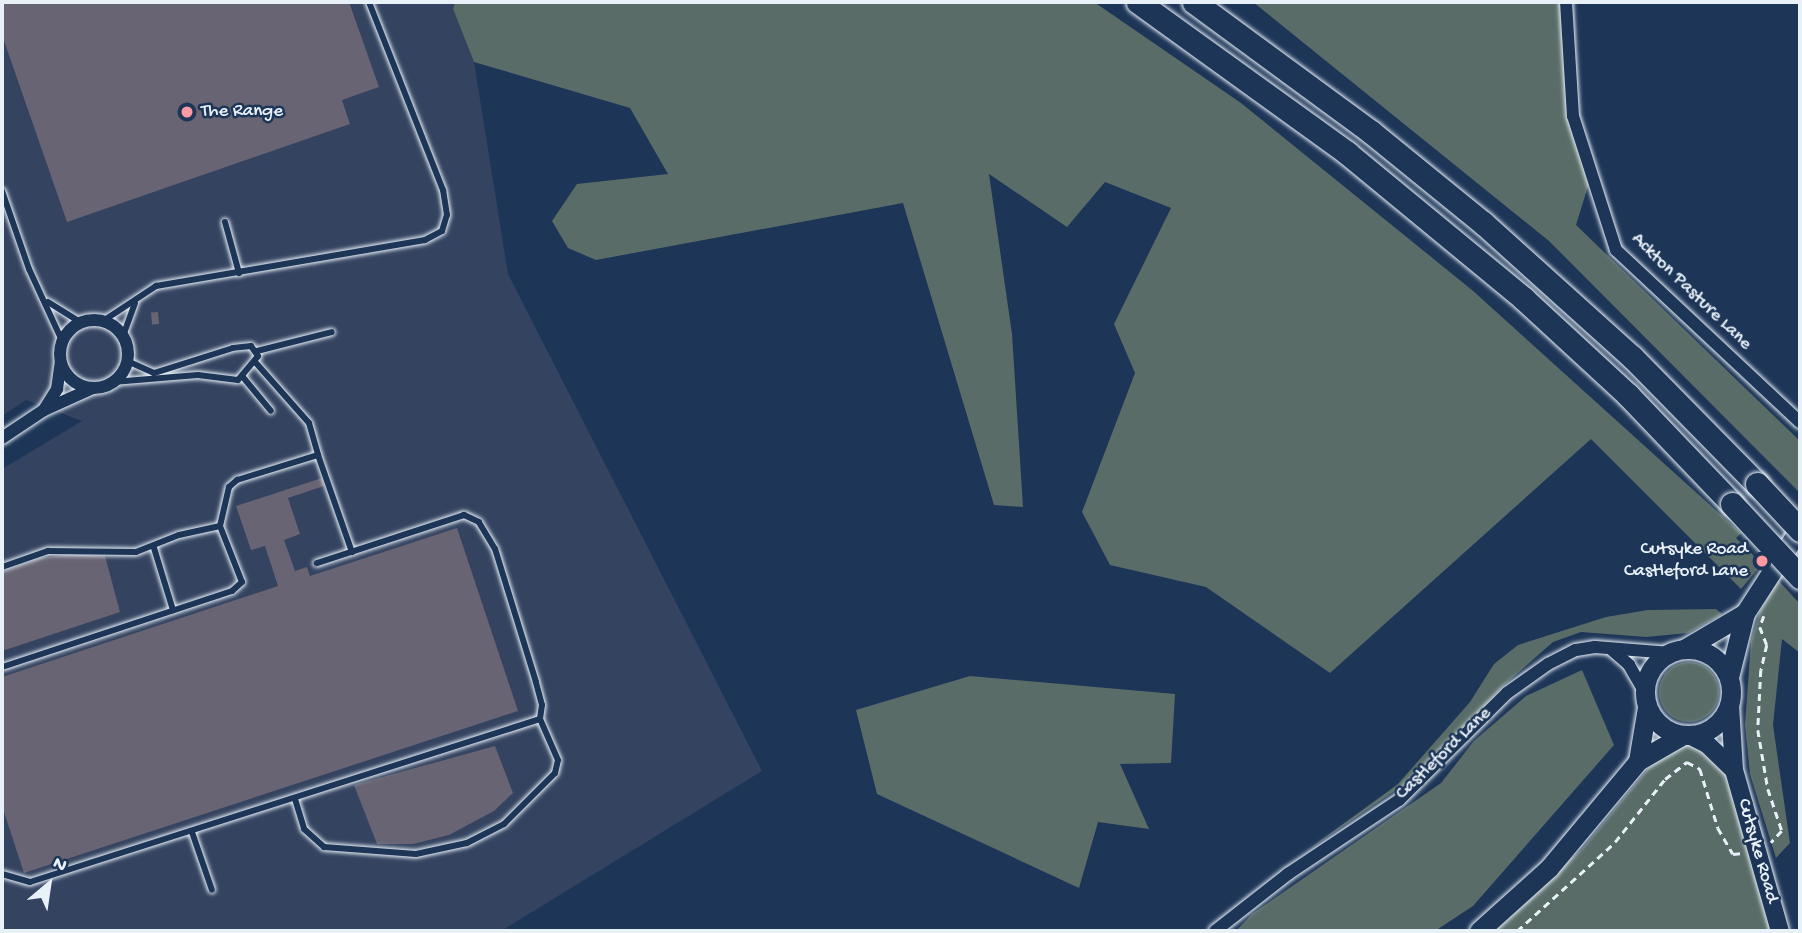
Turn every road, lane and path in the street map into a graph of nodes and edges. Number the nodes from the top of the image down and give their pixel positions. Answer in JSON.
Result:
{"nodes":[{"id":1,"x":369,"y":2,"type":"edge"},
{"id":2,"x":1138,"y":2,"type":"edge"},
{"id":3,"x":1194,"y":2,"type":"edge"},
{"id":4,"x":1566,"y":2,"type":"edge"},
{"id":5,"x":2,"y":191,"type":"edge"},
{"id":6,"x":225,"y":222,"type":"dead end"},
{"id":7,"x":239,"y":273,"type":"junction"},
{"id":8,"x":47,"y":300,"type":"junction"},
{"id":9,"x":136,"y":301,"type":"junction"},
{"id":10,"x":103,"y":321,"type":"junction"},
{"id":11,"x":81,"y":323,"type":"junction"},
{"id":12,"x":332,"y":332,"type":"dead end"},
{"id":13,"x":123,"y":336,"type":"junction"},
{"id":14,"x":63,"y":343,"type":"junction"},
{"id":15,"x":257,"y":351,"type":"junction"},
{"id":16,"x":61,"y":361,"type":"junction"},
{"id":17,"x":127,"y":361,"type":"junction"},
{"id":18,"x":256,"y":363,"type":"junction"},
{"id":19,"x":242,"y":376,"type":"junction"},
{"id":20,"x":113,"y":382,"type":"junction"},
{"id":21,"x":94,"y":388,"type":"junction"},
{"id":22,"x":44,"y":410,"type":"junction"},
{"id":23,"x":271,"y":411,"type":"dead end"},
{"id":24,"x":1800,"y":422,"type":"edge"},
{"id":25,"x":2,"y":438,"type":"edge"},
{"id":26,"x":318,"y":455,"type":"junction"},
{"id":27,"x":220,"y":526,"type":"junction"},
{"id":28,"x":1800,"y":529,"type":"edge"},
{"id":29,"x":154,"y":548,"type":"junction"},
{"id":30,"x":352,"y":552,"type":"junction"},
{"id":31,"x":317,"y":563,"type":"dead end"},
{"id":32,"x":2,"y":567,"type":"edge"},
{"id":33,"x":1800,"y":577,"type":"edge"},
{"id":34,"x":1768,"y":606,"type":"dead end"},
{"id":35,"x":173,"y":610,"type":"junction"},
{"id":36,"x":1745,"y":613,"type":"junction"},
{"id":37,"x":1612,"y":650,"type":"junction"},
{"id":38,"x":1678,"y":651,"type":"junction"},
{"id":39,"x":2,"y":667,"type":"edge"},
{"id":40,"x":1729,"y":677,"type":"junction"},
{"id":41,"x":1646,"y":700,"type":"junction"},
{"id":42,"x":1730,"y":705,"type":"junction"},
{"id":43,"x":540,"y":719,"type":"junction"},
{"id":44,"x":1686,"y":735,"type":"junction"},
{"id":45,"x":1638,"y":761,"type":"junction"},
{"id":46,"x":1734,"y":770,"type":"junction"},
{"id":47,"x":295,"y":799,"type":"junction"},
{"id":48,"x":192,"y":832,"type":"junction"},
{"id":49,"x":1756,"y":853,"type":"junction"},
{"id":50,"x":2,"y":874,"type":"edge"},
{"id":51,"x":212,"y":890,"type":"dead end"},
{"id":52,"x":1215,"y":931,"type":"edge"},
{"id":53,"x":1479,"y":931,"type":"edge"},
{"id":54,"x":1517,"y":931,"type":"edge"},
{"id":55,"x":1780,"y":931,"type":"edge"}],
"edges":[{"from":1,"to":7,"type":"lane"},
{"from":2,"to":33,"type":"highway","bridge":true},
{"from":3,"to":28,"type":"highway","bridge":true},
{"from":4,"to":24,"type":"street","name":"Ackton Pasture Lane"},
{"from":5,"to":8,"type":"lane"},
{"from":6,"to":7,"type":"lane"},
{"from":7,"to":9,"type":"lane"},
{"from":8,"to":11,"type":"lane"},
{"from":8,"to":14,"type":"lane"},
{"from":9,"to":10,"type":"lane"},
{"from":9,"to":13,"type":"lane"},
{"from":10,"to":11,"type":"street"},
{"from":10,"to":13,"type":"street"},
{"from":11,"to":14,"type":"street"},
{"from":12,"to":15,"type":"lane"},
{"from":13,"to":17,"type":"street"},
{"from":14,"to":16,"type":"street"},
{"from":15,"to":17,"type":"lane"},
{"from":15,"to":18,"type":"lane"},
{"from":16,"to":21,"type":"street"},
{"from":16,"to":22,"type":"street"},
{"from":17,"to":20,"type":"street"},
{"from":18,"to":19,"type":"lane"},
{"from":18,"to":26,"type":"lane"},
{"from":19,"to":20,"type":"lane"},
{"from":19,"to":23,"type":"lane"},
{"from":20,"to":21,"type":"street"},
{"from":21,"to":22,"type":"street"},
{"from":22,"to":25,"type":"street"},
{"from":26,"to":27,"type":"lane"},
{"from":26,"to":30,"type":"lane"},
{"from":27,"to":29,"type":"lane"},
{"from":27,"to":35,"type":"lane"},
{"from":28,"to":36,"type":"main road"},
{"from":29,"to":32,"type":"lane"},
{"from":29,"to":35,"type":"lane"},
{"from":30,"to":31,"type":"lane"},
{"from":30,"to":43,"type":"lane"},
{"from":34,"to":49,"type":"path"},
{"from":35,"to":39,"type":"lane"},
{"from":36,"to":38,"type":"main road"},
{"from":36,"to":40,"type":"main road"},
{"from":37,"to":38,"type":"street","name":"Castleford Lane"},
{"from":37,"to":41,"type":"street"},
{"from":37,"to":52,"type":"street","name":"Castleford Lane"},
{"from":38,"to":40,"type":"main road"},
{"from":38,"to":41,"type":"main road"},
{"from":40,"to":42,"type":"main road"},
{"from":41,"to":44,"type":"main road"},
{"from":41,"to":45,"type":"main road"},
{"from":42,"to":44,"type":"main road"},
{"from":42,"to":46,"type":"main road","name":"Cutsyke Road"},
{"from":43,"to":47,"type":"lane"},
{"from":43,"to":47,"type":"lane"},
{"from":44,"to":45,"type":"main road"},
{"from":44,"to":46,"type":"main road"},
{"from":45,"to":53,"type":"main road"},
{"from":46,"to":49,"type":"main road","name":"Cutsyke Road"},
{"from":47,"to":48,"type":"lane"},
{"from":48,"to":50,"type":"lane"},
{"from":48,"to":51,"type":"lane"},
{"from":49,"to":54,"type":"path"},
{"from":49,"to":55,"type":"main road","name":"Cutsyke Road"}]}
